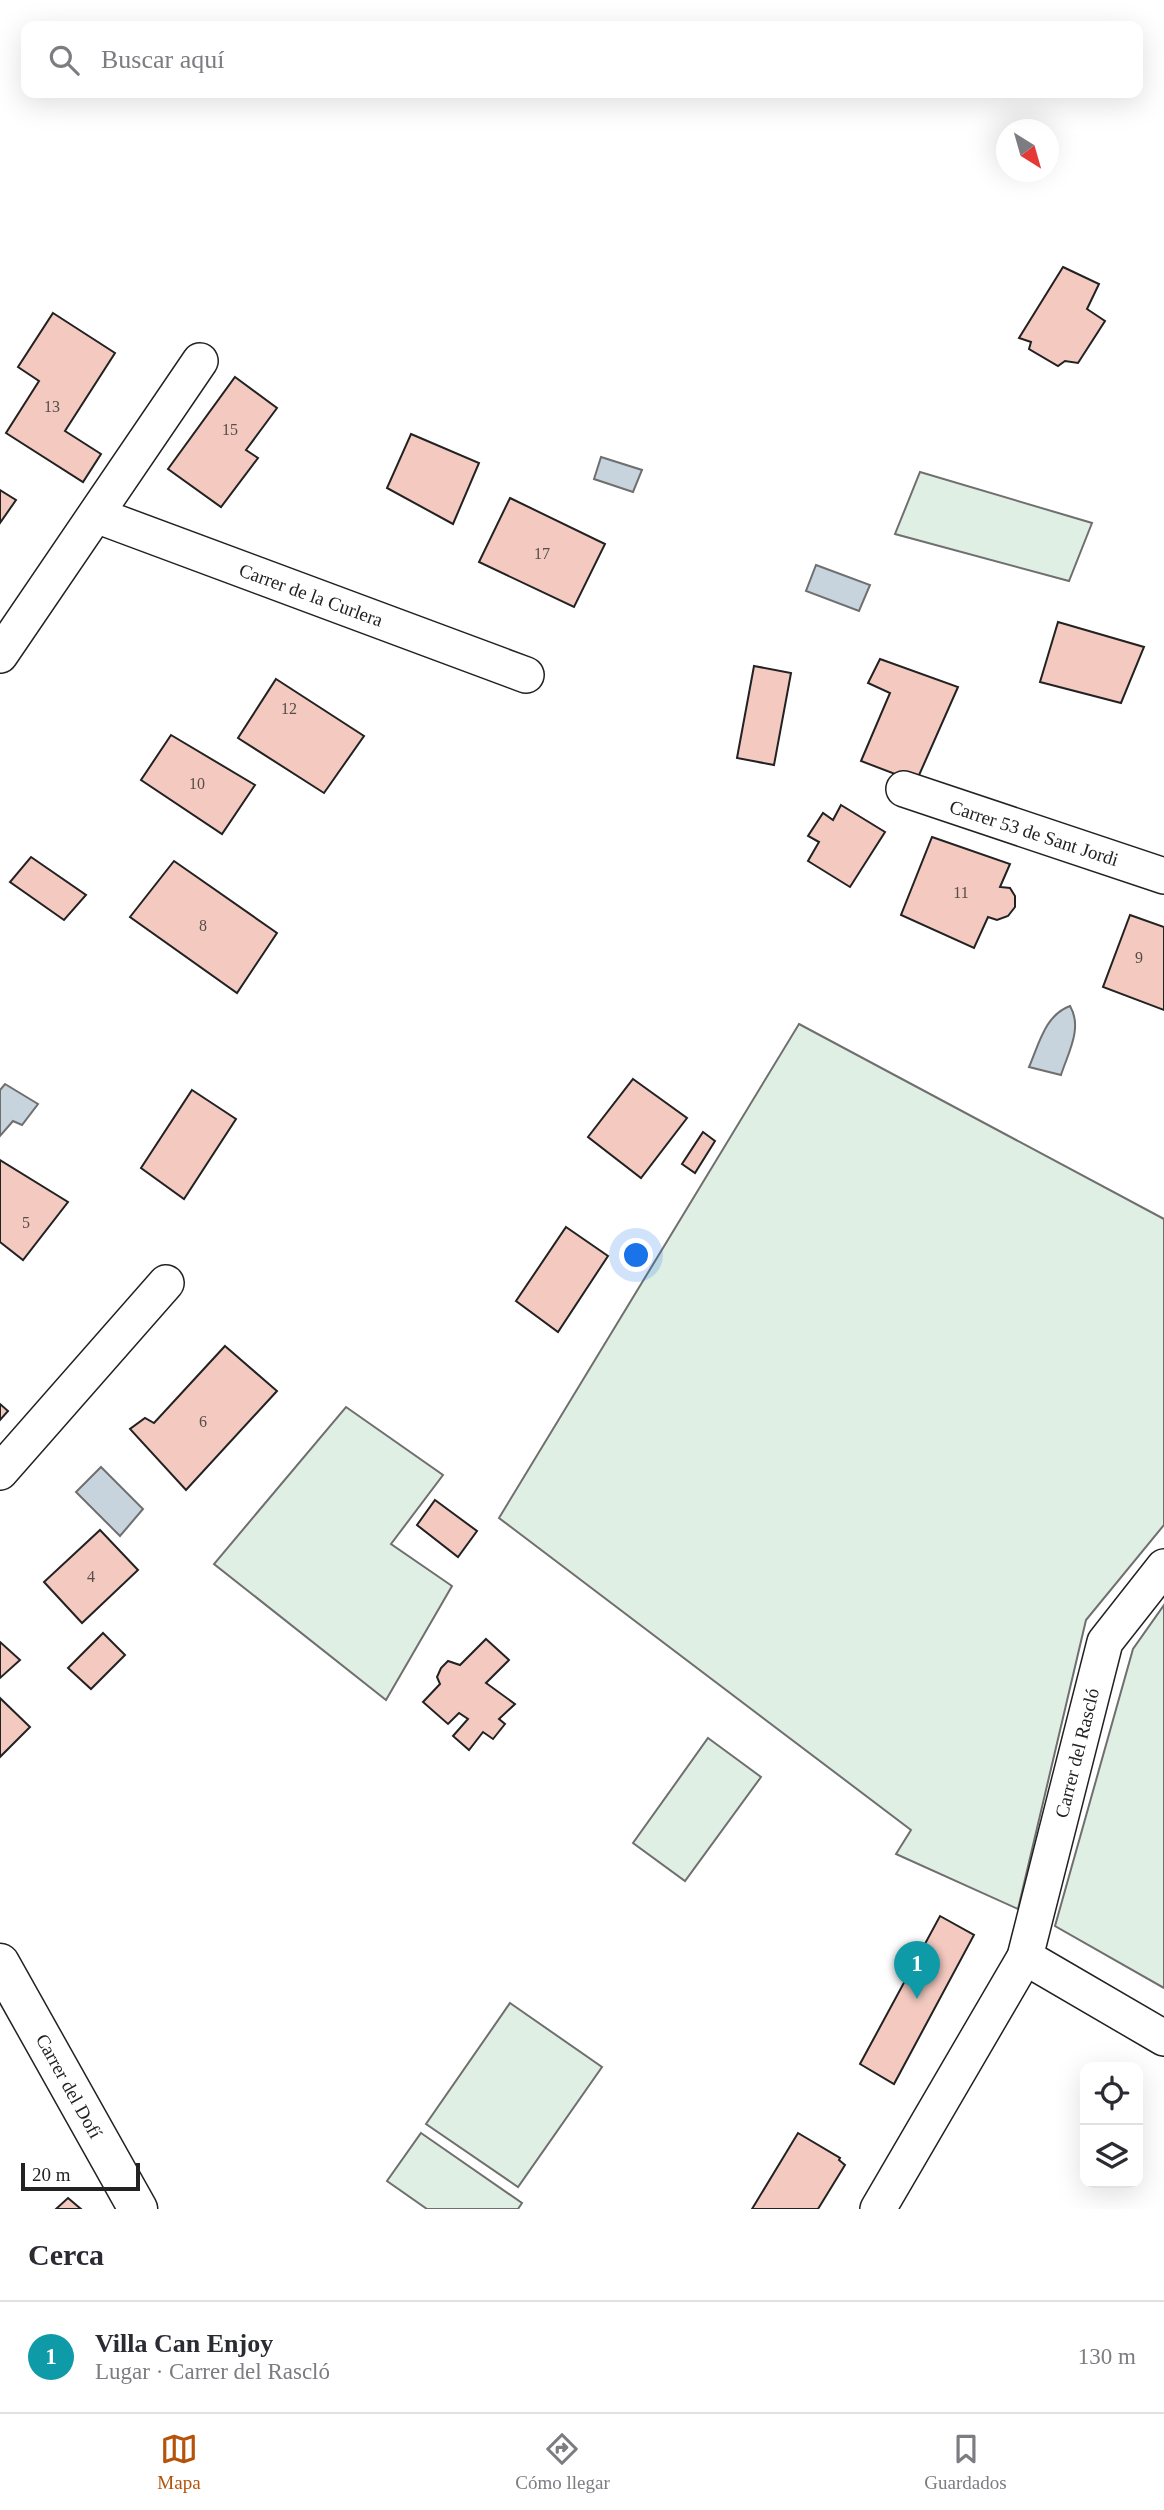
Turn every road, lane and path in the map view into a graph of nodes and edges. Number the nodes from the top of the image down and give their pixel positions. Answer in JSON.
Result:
{"nodes":[{"id":1,"x":200,"y":361,"type":"dead end"},
{"id":2,"x":96,"y":515,"type":"junction"},
{"id":3,"x":0,"y":655,"type":"edge"},
{"id":4,"x":526,"y":674,"type":"dead end"},
{"id":5,"x":904,"y":789,"type":"dead end"},
{"id":6,"x":1164,"y":876,"type":"edge"},
{"id":7,"x":166,"y":1283,"type":"dead end"},
{"id":8,"x":0,"y":1472,"type":"edge"},
{"id":9,"x":1164,"y":1567,"type":"edge"},
{"id":10,"x":1025,"y":1957,"type":"junction"},
{"id":11,"x":0,"y":1963,"type":"edge"},
{"id":12,"x":1164,"y":2038,"type":"edge"},
{"id":13,"x":138,"y":2209,"type":"edge"},
{"id":14,"x":878,"y":2209,"type":"edge"}],
"edges":[{"from":1,"to":2,"type":"street"},
{"from":2,"to":3,"type":"street"},
{"from":2,"to":4,"type":"street","name":"Carrer de la Curlera"},
{"from":5,"to":6,"type":"street","name":"Carrer 53 de Sant Jordi"},
{"from":7,"to":8,"type":"street"},
{"from":9,"to":10,"type":"street","name":"Carrer del Rascló"},
{"from":10,"to":12,"type":"street"},
{"from":10,"to":14,"type":"street","name":"Carrer del Rascló"},
{"from":11,"to":13,"type":"street","name":"Carrer del Dofí"}]}
